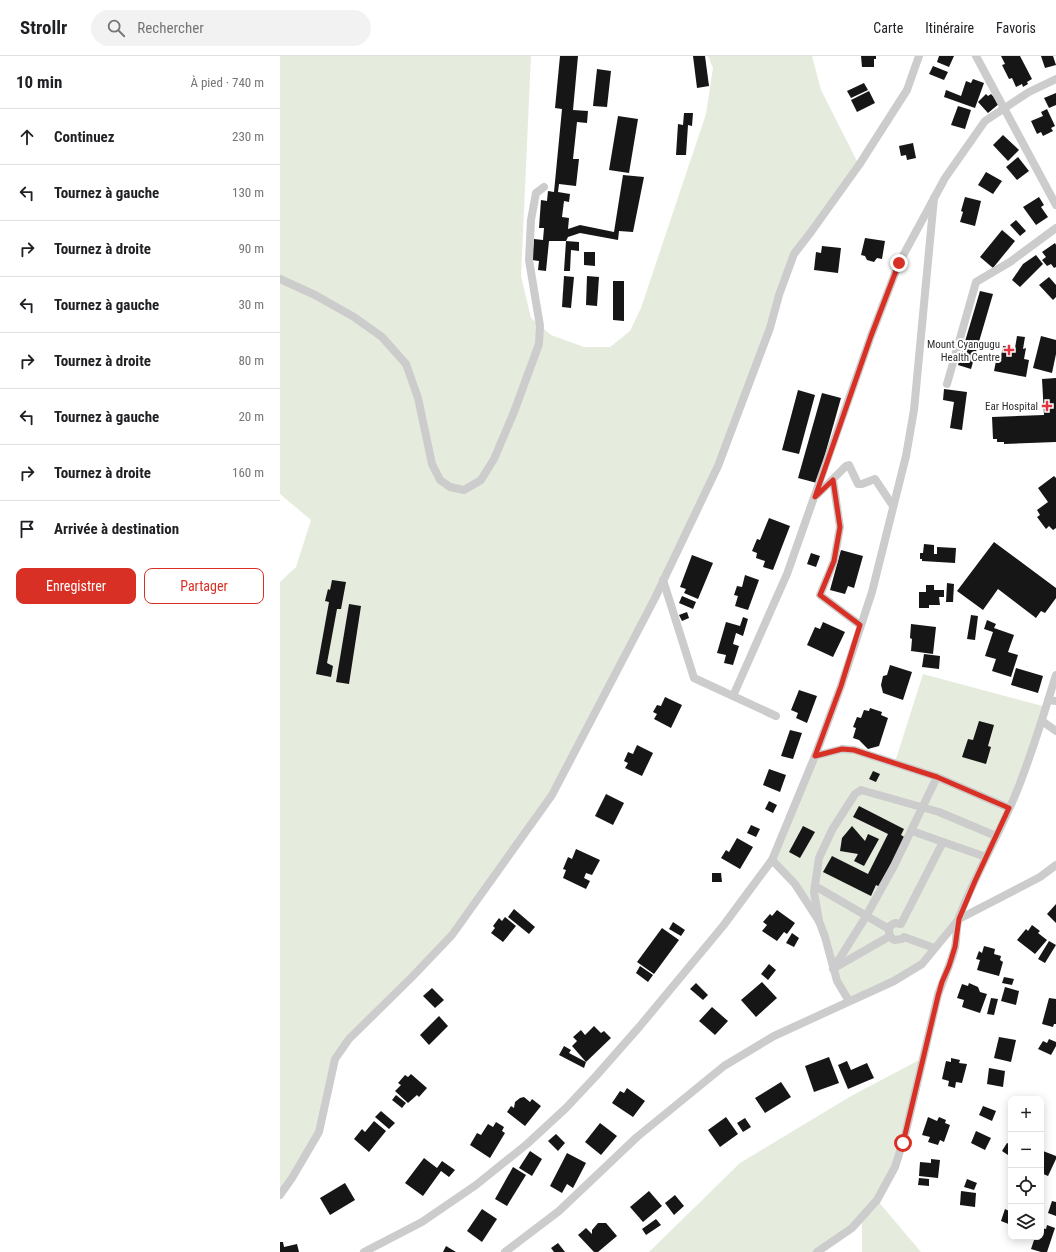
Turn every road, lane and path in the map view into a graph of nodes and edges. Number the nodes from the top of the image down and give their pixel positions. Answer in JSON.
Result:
{"nodes":[{"id":1,"x":919,"y":56,"type":"edge"},
{"id":2,"x":976,"y":56,"type":"edge"},
{"id":3,"x":1056,"y":79,"type":"edge"},
{"id":4,"x":1005,"y":108,"type":"junction"},
{"id":5,"x":544,"y":187,"type":"dead end"},
{"id":6,"x":934,"y":198,"type":"junction"},
{"id":7,"x":1056,"y":205,"type":"edge"},
{"id":8,"x":1056,"y":228,"type":"edge"},
{"id":9,"x":280,"y":279,"type":"edge"},
{"id":10,"x":947,"y":384,"type":"dead end"},
{"id":11,"x":833,"y":480,"type":"junction"},
{"id":12,"x":815,"y":497,"type":"junction"},
{"id":13,"x":893,"y":506,"type":"junction"},
{"id":14,"x":664,"y":580,"type":"junction"},
{"id":15,"x":860,"y":625,"type":"junction"},
{"id":16,"x":1056,"y":674,"type":"edge"},
{"id":17,"x":733,"y":696,"type":"junction"},
{"id":18,"x":1052,"y":700,"type":"edge"},
{"id":19,"x":776,"y":716,"type":"dead end"},
{"id":20,"x":1042,"y":721,"type":"junction"},
{"id":21,"x":1056,"y":731,"type":"edge"},
{"id":22,"x":815,"y":756,"type":"junction"},
{"id":23,"x":937,"y":777,"type":"junction"},
{"id":24,"x":922,"y":807,"type":"junction"},
{"id":25,"x":1009,"y":808,"type":"junction"},
{"id":26,"x":912,"y":831,"type":"junction"},
{"id":27,"x":996,"y":836,"type":"junction"},
{"id":28,"x":943,"y":842,"type":"junction"},
{"id":29,"x":986,"y":857,"type":"junction"},
{"id":30,"x":772,"y":860,"type":"junction"},
{"id":31,"x":1056,"y":865,"type":"edge"},
{"id":32,"x":815,"y":886,"type":"junction"},
{"id":33,"x":867,"y":916,"type":"junction"},
{"id":34,"x":959,"y":919,"type":"junction"},
{"id":35,"x":819,"y":921,"type":"junction"},
{"id":36,"x":890,"y":932,"type":"junction"},
{"id":37,"x":934,"y":948,"type":"junction"},
{"id":38,"x":833,"y":969,"type":"junction"},
{"id":39,"x":849,"y":1001,"type":"junction"},
{"id":40,"x":280,"y":1195,"type":"edge"},
{"id":41,"x":364,"y":1252,"type":"edge"},
{"id":42,"x":505,"y":1252,"type":"edge"},
{"id":43,"x":817,"y":1252,"type":"edge"}],
"edges":[{"from":1,"to":14,"type":"street"},
{"from":2,"to":4,"type":"street"},
{"from":3,"to":4,"type":"street"},
{"from":4,"to":6,"type":"street"},
{"from":4,"to":7,"type":"street"},
{"from":5,"to":9,"type":"street"},
{"from":6,"to":12,"type":"street"},
{"from":6,"to":13,"type":"street"},
{"from":8,"to":10,"type":"street"},
{"from":11,"to":12,"type":"street"},
{"from":11,"to":13,"type":"street"},
{"from":11,"to":15,"type":"street"},
{"from":12,"to":17,"type":"street"},
{"from":13,"to":15,"type":"street"},
{"from":14,"to":17,"type":"street"},
{"from":14,"to":40,"type":"street"},
{"from":15,"to":22,"type":"street"},
{"from":16,"to":18,"type":"street"},
{"from":17,"to":19,"type":"street"},
{"from":18,"to":20,"type":"street"},
{"from":20,"to":21,"type":"street"},
{"from":20,"to":25,"type":"street"},
{"from":22,"to":23,"type":"street"},
{"from":22,"to":30,"type":"street"},
{"from":23,"to":24,"type":"street"},
{"from":23,"to":25,"type":"street"},
{"from":24,"to":26,"type":"street"},
{"from":24,"to":27,"type":"street"},
{"from":24,"to":32,"type":"street"},
{"from":25,"to":27,"type":"street"},
{"from":26,"to":28,"type":"street"},
{"from":26,"to":33,"type":"street"},
{"from":27,"to":29,"type":"street"},
{"from":28,"to":29,"type":"street"},
{"from":28,"to":36,"type":"street"},
{"from":29,"to":34,"type":"street"},
{"from":30,"to":35,"type":"street"},
{"from":30,"to":41,"type":"street"},
{"from":31,"to":34,"type":"street"},
{"from":32,"to":33,"type":"street"},
{"from":32,"to":35,"type":"street"},
{"from":33,"to":36,"type":"street"},
{"from":33,"to":38,"type":"street"},
{"from":34,"to":37,"type":"street"},
{"from":34,"to":43,"type":"street"},
{"from":35,"to":38,"type":"street"},
{"from":36,"to":37,"type":"street"},
{"from":36,"to":38,"type":"street"},
{"from":37,"to":39,"type":"street"},
{"from":38,"to":39,"type":"street"},
{"from":39,"to":42,"type":"street"}]}
